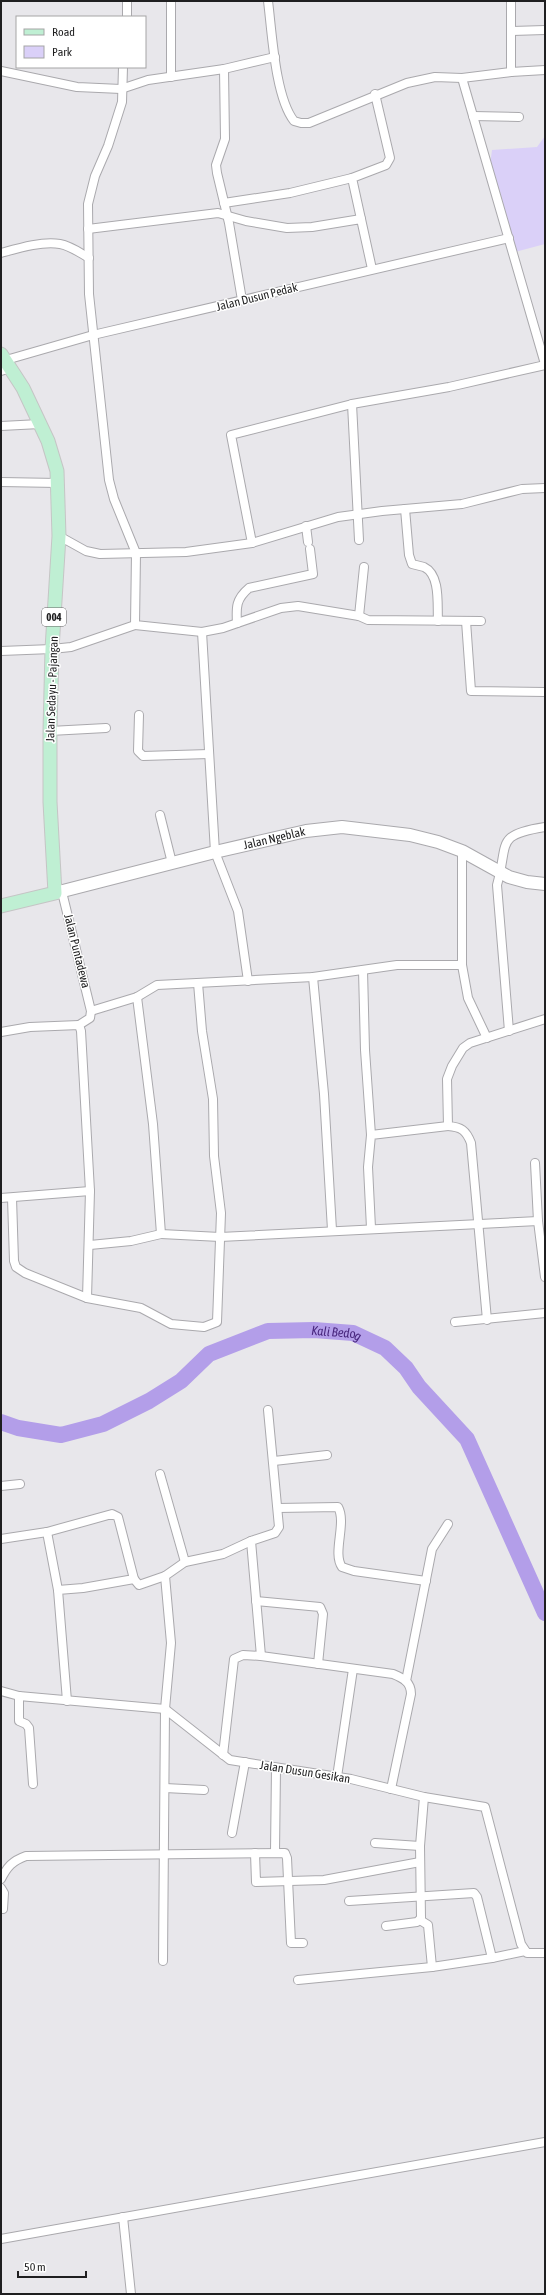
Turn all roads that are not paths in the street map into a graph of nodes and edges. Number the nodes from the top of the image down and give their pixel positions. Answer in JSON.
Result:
{"nodes":[{"id":1,"x":127,"y":1,"type":"edge"},
{"id":2,"x":171,"y":1,"type":"edge"},
{"id":3,"x":268,"y":1,"type":"edge"},
{"id":4,"x":510,"y":1,"type":"edge"},
{"id":5,"x":127,"y":16,"type":"edge"},
{"id":6,"x":545,"y":30,"type":"edge"},
{"id":7,"x":512,"y":32,"type":"junction"},
{"id":8,"x":275,"y":57,"type":"junction"},
{"id":9,"x":123,"y":68,"type":"edge"},
{"id":10,"x":224,"y":69,"type":"junction"},
{"id":11,"x":545,"y":70,"type":"edge"},
{"id":12,"x":1,"y":71,"type":"edge"},
{"id":13,"x":511,"y":72,"type":"junction"},
{"id":14,"x":171,"y":77,"type":"junction"},
{"id":15,"x":462,"y":78,"type":"junction"},
{"id":16,"x":121,"y":89,"type":"junction"},
{"id":17,"x":375,"y":94,"type":"junction"},
{"id":18,"x":473,"y":116,"type":"junction"},
{"id":19,"x":519,"y":117,"type":"dead end"},
{"id":20,"x":352,"y":178,"type":"junction"},
{"id":21,"x":224,"y":203,"type":"junction"},
{"id":22,"x":227,"y":214,"type":"junction"},
{"id":23,"x":361,"y":219,"type":"junction"},
{"id":24,"x":88,"y":229,"type":"junction"},
{"id":25,"x":509,"y":238,"type":"junction"},
{"id":26,"x":1,"y":253,"type":"edge"},
{"id":27,"x":89,"y":258,"type":"junction"},
{"id":28,"x":372,"y":269,"type":"junction"},
{"id":29,"x":242,"y":300,"type":"junction"},
{"id":30,"x":93,"y":335,"type":"junction"},
{"id":31,"x":5,"y":363,"type":"edge"},
{"id":32,"x":545,"y":365,"type":"edge"},
{"id":33,"x":352,"y":404,"type":"junction"},
{"id":34,"x":40,"y":424,"type":"junction"},
{"id":35,"x":1,"y":426,"type":"edge"},
{"id":36,"x":1,"y":482,"type":"edge"},
{"id":37,"x":58,"y":483,"type":"junction"},
{"id":38,"x":545,"y":488,"type":"edge"},
{"id":39,"x":405,"y":509,"type":"junction"},
{"id":40,"x":358,"y":514,"type":"junction"},
{"id":41,"x":306,"y":526,"type":"junction"},
{"id":42,"x":59,"y":536,"type":"junction"},
{"id":43,"x":360,"y":540,"type":"dead end"},
{"id":44,"x":252,"y":543,"type":"junction"},
{"id":45,"x":136,"y":554,"type":"junction"},
{"id":46,"x":364,"y":567,"type":"dead end"},
{"id":47,"x":359,"y":616,"type":"junction"},
{"id":48,"x":438,"y":621,"type":"junction"},
{"id":49,"x":466,"y":621,"type":"junction"},
{"id":50,"x":481,"y":621,"type":"dead end"},
{"id":51,"x":237,"y":623,"type":"junction"},
{"id":52,"x":135,"y":625,"type":"junction"},
{"id":53,"x":202,"y":632,"type":"junction"},
{"id":54,"x":52,"y":649,"type":"junction"},
{"id":55,"x":1,"y":651,"type":"edge"},
{"id":56,"x":545,"y":692,"type":"edge"},
{"id":57,"x":139,"y":715,"type":"dead end"},
{"id":58,"x":106,"y":728,"type":"dead end"},
{"id":59,"x":50,"y":731,"type":"junction"},
{"id":60,"x":208,"y":754,"type":"junction"},
{"id":61,"x":160,"y":815,"type":"dead end"},
{"id":62,"x":545,"y":826,"type":"edge"},
{"id":63,"x":215,"y":852,"type":"junction"},
{"id":64,"x":462,"y":852,"type":"junction"},
{"id":65,"x":172,"y":863,"type":"junction"},
{"id":66,"x":502,"y":873,"type":"junction"},
{"id":67,"x":545,"y":884,"type":"edge"},
{"id":68,"x":58,"y":892,"type":"junction"},
{"id":69,"x":1,"y":906,"type":"edge"},
{"id":70,"x":462,"y":965,"type":"junction"},
{"id":71,"x":364,"y":970,"type":"junction"},
{"id":72,"x":313,"y":976,"type":"junction"},
{"id":73,"x":248,"y":981,"type":"junction"},
{"id":74,"x":198,"y":983,"type":"junction"},
{"id":75,"x":137,"y":997,"type":"junction"},
{"id":76,"x":91,"y":1011,"type":"junction"},
{"id":77,"x":545,"y":1019,"type":"edge"},
{"id":78,"x":78,"y":1025,"type":"junction"},
{"id":79,"x":509,"y":1030,"type":"junction"},
{"id":80,"x":1,"y":1032,"type":"edge"},
{"id":81,"x":487,"y":1038,"type":"junction"},
{"id":82,"x":448,"y":1126,"type":"junction"},
{"id":83,"x":371,"y":1135,"type":"junction"},
{"id":84,"x":535,"y":1162,"type":"dead end"},
{"id":85,"x":90,"y":1191,"type":"junction"},
{"id":86,"x":1,"y":1198,"type":"edge"},
{"id":87,"x":12,"y":1198,"type":"junction"},
{"id":88,"x":538,"y":1220,"type":"junction"},
{"id":89,"x":477,"y":1224,"type":"junction"},
{"id":90,"x":371,"y":1228,"type":"junction"},
{"id":91,"x":332,"y":1230,"type":"junction"},
{"id":92,"x":160,"y":1234,"type":"junction"},
{"id":93,"x":220,"y":1237,"type":"junction"},
{"id":94,"x":90,"y":1245,"type":"junction"},
{"id":95,"x":545,"y":1278,"type":"edge"},
{"id":96,"x":87,"y":1298,"type":"junction"},
{"id":97,"x":545,"y":1313,"type":"edge"},
{"id":98,"x":488,"y":1320,"type":"junction"},
{"id":99,"x":455,"y":1322,"type":"dead end"},
{"id":100,"x":268,"y":1410,"type":"dead end"},
{"id":101,"x":327,"y":1455,"type":"dead end"},
{"id":102,"x":274,"y":1461,"type":"junction"},
{"id":103,"x":160,"y":1474,"type":"dead end"},
{"id":104,"x":20,"y":1484,"type":"dead end"},
{"id":105,"x":1,"y":1486,"type":"edge"},
{"id":106,"x":278,"y":1508,"type":"junction"},
{"id":107,"x":448,"y":1524,"type":"dead end"},
{"id":108,"x":47,"y":1532,"type":"junction"},
{"id":109,"x":1,"y":1539,"type":"edge"},
{"id":110,"x":251,"y":1541,"type":"junction"},
{"id":111,"x":185,"y":1562,"type":"junction"},
{"id":112,"x":165,"y":1576,"type":"junction"},
{"id":113,"x":134,"y":1579,"type":"junction"},
{"id":114,"x":426,"y":1581,"type":"junction"},
{"id":115,"x":58,"y":1590,"type":"junction"},
{"id":116,"x":256,"y":1601,"type":"junction"},
{"id":117,"x":261,"y":1656,"type":"junction"},
{"id":118,"x":318,"y":1664,"type":"junction"},
{"id":119,"x":353,"y":1669,"type":"junction"},
{"id":120,"x":406,"y":1681,"type":"junction"},
{"id":121,"x":1,"y":1691,"type":"edge"},
{"id":122,"x":19,"y":1696,"type":"junction"},
{"id":123,"x":67,"y":1701,"type":"junction"},
{"id":124,"x":165,"y":1709,"type":"junction"},
{"id":125,"x":223,"y":1755,"type":"junction"},
{"id":126,"x":245,"y":1762,"type":"junction"},
{"id":127,"x":276,"y":1768,"type":"junction"},
{"id":128,"x":337,"y":1777,"type":"junction"},
{"id":129,"x":33,"y":1784,"type":"dead end"},
{"id":130,"x":165,"y":1788,"type":"junction"},
{"id":131,"x":391,"y":1789,"type":"junction"},
{"id":132,"x":204,"y":1790,"type":"dead end"},
{"id":133,"x":424,"y":1797,"type":"junction"},
{"id":134,"x":232,"y":1833,"type":"dead end"},
{"id":135,"x":375,"y":1843,"type":"dead end"},
{"id":136,"x":420,"y":1846,"type":"junction"},
{"id":137,"x":255,"y":1853,"type":"junction"},
{"id":138,"x":275,"y":1853,"type":"junction"},
{"id":139,"x":164,"y":1855,"type":"junction"},
{"id":140,"x":420,"y":1862,"type":"junction"},
{"id":141,"x":1,"y":1879,"type":"edge"},
{"id":142,"x":288,"y":1882,"type":"junction"},
{"id":143,"x":1,"y":1888,"type":"edge"},
{"id":144,"x":422,"y":1895,"type":"junction"},
{"id":145,"x":349,"y":1901,"type":"dead end"},
{"id":146,"x":3,"y":1909,"type":"dead end"},
{"id":147,"x":420,"y":1920,"type":"junction"},
{"id":148,"x":386,"y":1926,"type":"dead end"},
{"id":149,"x":303,"y":1943,"type":"dead end"},
{"id":150,"x":523,"y":1948,"type":"junction"},
{"id":151,"x":545,"y":1953,"type":"edge"},
{"id":152,"x":492,"y":1958,"type":"junction"},
{"id":153,"x":163,"y":1961,"type":"dead end"},
{"id":154,"x":432,"y":1967,"type":"junction"},
{"id":155,"x":298,"y":1980,"type":"dead end"},
{"id":156,"x":545,"y":2142,"type":"edge"},
{"id":157,"x":123,"y":2217,"type":"junction"},
{"id":158,"x":1,"y":2239,"type":"edge"},
{"id":159,"x":131,"y":2294,"type":"edge"}],
"edges":[{"from":1,"to":5,"type":"street"},
{"from":2,"to":14,"type":"street"},
{"from":3,"to":8,"type":"street"},
{"from":4,"to":7,"type":"street"},
{"from":6,"to":7,"type":"street"},
{"from":7,"to":13,"type":"street"},
{"from":8,"to":10,"type":"street"},
{"from":8,"to":17,"type":"street"},
{"from":9,"to":16,"type":"street"},
{"from":10,"to":14,"type":"street"},
{"from":10,"to":21,"type":"street"},
{"from":11,"to":13,"type":"street"},
{"from":12,"to":16,"type":"street"},
{"from":13,"to":15,"type":"street"},
{"from":14,"to":16,"type":"street"},
{"from":15,"to":17,"type":"street"},
{"from":15,"to":18,"type":"street"},
{"from":16,"to":24,"type":"street"},
{"from":17,"to":20,"type":"street"},
{"from":18,"to":19,"type":"street"},
{"from":18,"to":25,"type":"street"},
{"from":20,"to":21,"type":"street"},
{"from":20,"to":23,"type":"street"},
{"from":21,"to":22,"type":"street"},
{"from":22,"to":23,"type":"street"},
{"from":22,"to":24,"type":"street"},
{"from":22,"to":29,"type":"street"},
{"from":23,"to":28,"type":"street"},
{"from":24,"to":27,"type":"street"},
{"from":25,"to":28,"type":"street","name":"Jalan Dusun Pedak"},
{"from":25,"to":32,"type":"street"},
{"from":26,"to":27,"type":"street"},
{"from":27,"to":30,"type":"street"},
{"from":28,"to":29,"type":"street","name":"Jalan Dusun Pedak"},
{"from":29,"to":30,"type":"street","name":"Jalan Dusun Pedak"},
{"from":30,"to":31,"type":"street","name":"Jalan Dusun Pedak"},
{"from":30,"to":45,"type":"street"},
{"from":31,"to":34,"type":"main road","name":"Jalan Sedayu - Pajangan","number":"004"},
{"from":32,"to":33,"type":"street"},
{"from":33,"to":40,"type":"street"},
{"from":33,"to":44,"type":"street"},
{"from":34,"to":35,"type":"street"},
{"from":34,"to":37,"type":"main road","name":"Jalan Sedayu - Pajangan","number":"004"},
{"from":36,"to":37,"type":"street"},
{"from":37,"to":42,"type":"main road","name":"Jalan Sedayu - Pajangan","number":"004"},
{"from":38,"to":39,"type":"street"},
{"from":39,"to":40,"type":"street"},
{"from":39,"to":48,"type":"street"},
{"from":40,"to":41,"type":"street"},
{"from":40,"to":43,"type":"street"},
{"from":41,"to":44,"type":"street"},
{"from":41,"to":51,"type":"street"},
{"from":42,"to":45,"type":"street"},
{"from":42,"to":54,"type":"main road","name":"Jalan Sedayu - Pajangan","number":"004"},
{"from":44,"to":45,"type":"street"},
{"from":45,"to":52,"type":"street"},
{"from":46,"to":47,"type":"street"},
{"from":47,"to":48,"type":"street"},
{"from":47,"to":51,"type":"street"},
{"from":48,"to":49,"type":"street"},
{"from":49,"to":50,"type":"street"},
{"from":49,"to":56,"type":"street"},
{"from":51,"to":53,"type":"street"},
{"from":52,"to":53,"type":"street"},
{"from":52,"to":54,"type":"street"},
{"from":53,"to":60,"type":"street"},
{"from":54,"to":55,"type":"street"},
{"from":54,"to":59,"type":"main road","name":"Jalan Sedayu - Pajangan","number":"004"},
{"from":57,"to":60,"type":"street"},
{"from":58,"to":59,"type":"street"},
{"from":59,"to":68,"type":"main road","name":"Jalan Sedayu - Pajangan","number":"004"},
{"from":60,"to":63,"type":"street"},
{"from":61,"to":65,"type":"street"},
{"from":62,"to":66,"type":"street"},
{"from":63,"to":64,"type":"main road","name":"Jalan Ngeblak"},
{"from":63,"to":65,"type":"main road","name":"Jalan Ngeblak"},
{"from":63,"to":73,"type":"street"},
{"from":64,"to":66,"type":"main road","name":"Jalan Ngeblak"},
{"from":64,"to":70,"type":"street"},
{"from":65,"to":68,"type":"main road","name":"Jalan Ngeblak"},
{"from":66,"to":67,"type":"main road","name":"Jalan Ngeblak"},
{"from":66,"to":79,"type":"street"},
{"from":68,"to":69,"type":"main road","name":"Jalan Ngeblak"},
{"from":68,"to":76,"type":"street","name":"Jalan Puntadewa"},
{"from":70,"to":71,"type":"street"},
{"from":70,"to":81,"type":"street"},
{"from":71,"to":72,"type":"street"},
{"from":71,"to":83,"type":"street"},
{"from":72,"to":73,"type":"street"},
{"from":72,"to":91,"type":"street"},
{"from":73,"to":74,"type":"street"},
{"from":74,"to":75,"type":"street"},
{"from":74,"to":93,"type":"street"},
{"from":75,"to":76,"type":"street"},
{"from":75,"to":92,"type":"street"},
{"from":76,"to":78,"type":"street"},
{"from":77,"to":79,"type":"street"},
{"from":78,"to":80,"type":"street"},
{"from":78,"to":85,"type":"street"},
{"from":79,"to":81,"type":"street"},
{"from":81,"to":82,"type":"street"},
{"from":82,"to":83,"type":"street"},
{"from":82,"to":89,"type":"street"},
{"from":83,"to":90,"type":"street"},
{"from":84,"to":88,"type":"street"},
{"from":85,"to":87,"type":"street"},
{"from":85,"to":94,"type":"street"},
{"from":86,"to":87,"type":"street"},
{"from":87,"to":96,"type":"street"},
{"from":88,"to":89,"type":"street"},
{"from":88,"to":95,"type":"street"},
{"from":89,"to":90,"type":"street"},
{"from":89,"to":98,"type":"street"},
{"from":90,"to":91,"type":"street"},
{"from":91,"to":93,"type":"street"},
{"from":92,"to":93,"type":"street"},
{"from":92,"to":94,"type":"street"},
{"from":93,"to":96,"type":"street"},
{"from":94,"to":96,"type":"street"},
{"from":97,"to":98,"type":"street"},
{"from":98,"to":99,"type":"street"},
{"from":100,"to":102,"type":"street"},
{"from":101,"to":102,"type":"street"},
{"from":102,"to":106,"type":"street"},
{"from":103,"to":111,"type":"street"},
{"from":104,"to":105,"type":"street"},
{"from":106,"to":110,"type":"street"},
{"from":106,"to":114,"type":"street"},
{"from":107,"to":114,"type":"street"},
{"from":108,"to":109,"type":"street"},
{"from":108,"to":113,"type":"street"},
{"from":108,"to":115,"type":"street"},
{"from":110,"to":111,"type":"street"},
{"from":110,"to":116,"type":"street"},
{"from":111,"to":112,"type":"street"},
{"from":112,"to":113,"type":"street"},
{"from":112,"to":124,"type":"street"},
{"from":113,"to":115,"type":"street"},
{"from":114,"to":120,"type":"street"},
{"from":115,"to":123,"type":"street"},
{"from":116,"to":117,"type":"street"},
{"from":116,"to":118,"type":"street"},
{"from":117,"to":118,"type":"street"},
{"from":117,"to":125,"type":"street"},
{"from":118,"to":119,"type":"street"},
{"from":119,"to":120,"type":"street"},
{"from":119,"to":128,"type":"street"},
{"from":120,"to":131,"type":"street"},
{"from":121,"to":122,"type":"street"},
{"from":122,"to":123,"type":"street"},
{"from":122,"to":129,"type":"street"},
{"from":123,"to":124,"type":"street"},
{"from":124,"to":125,"type":"street","name":"Jalan Dusun Gesikan"},
{"from":124,"to":130,"type":"street"},
{"from":125,"to":126,"type":"street","name":"Jalan Dusun Gesikan"},
{"from":126,"to":127,"type":"street","name":"Jalan Dusun Gesikan"},
{"from":126,"to":134,"type":"street"},
{"from":127,"to":128,"type":"street","name":"Jalan Dusun Gesikan"},
{"from":127,"to":138,"type":"street"},
{"from":128,"to":131,"type":"street","name":"Jalan Dusun Gesikan"},
{"from":130,"to":132,"type":"street"},
{"from":130,"to":139,"type":"street"},
{"from":131,"to":133,"type":"street","name":"Jalan Dusun Gesikan"},
{"from":133,"to":136,"type":"street"},
{"from":133,"to":150,"type":"street","name":"Jalan Dusun Gesikan"},
{"from":135,"to":136,"type":"street"},
{"from":136,"to":140,"type":"street"},
{"from":137,"to":138,"type":"street"},
{"from":137,"to":139,"type":"street"},
{"from":137,"to":142,"type":"street"},
{"from":138,"to":142,"type":"street"},
{"from":139,"to":141,"type":"street"},
{"from":139,"to":153,"type":"street"},
{"from":140,"to":142,"type":"street"},
{"from":140,"to":144,"type":"street"},
{"from":142,"to":149,"type":"street"},
{"from":143,"to":146,"type":"street"},
{"from":144,"to":145,"type":"street"},
{"from":144,"to":147,"type":"street"},
{"from":144,"to":152,"type":"street"},
{"from":147,"to":148,"type":"street"},
{"from":147,"to":154,"type":"street"},
{"from":150,"to":151,"type":"street"},
{"from":150,"to":152,"type":"street"},
{"from":152,"to":154,"type":"street"},
{"from":154,"to":155,"type":"street"},
{"from":156,"to":157,"type":"street"},
{"from":157,"to":158,"type":"street"},
{"from":157,"to":159,"type":"street"}]}
